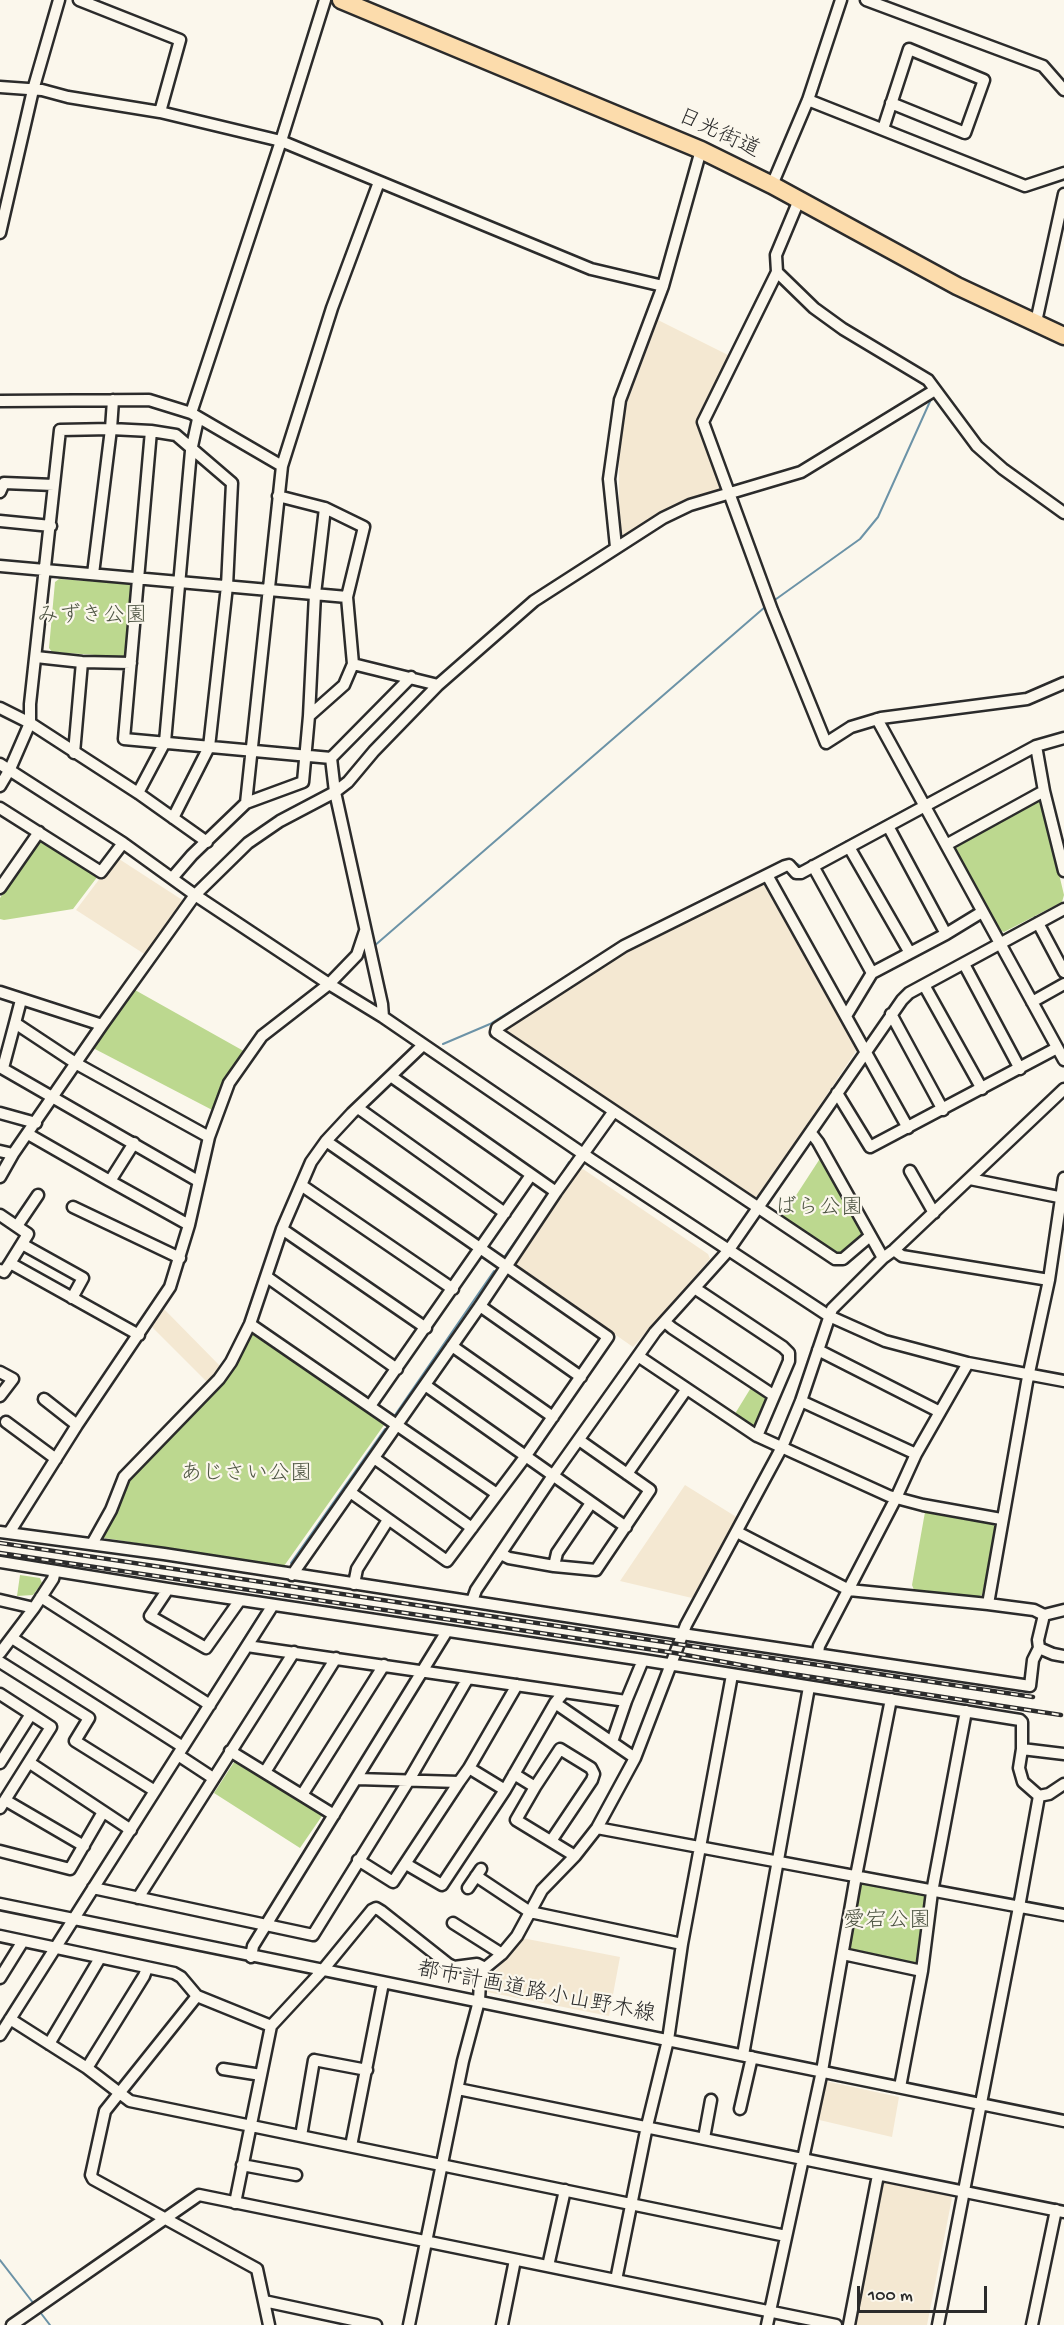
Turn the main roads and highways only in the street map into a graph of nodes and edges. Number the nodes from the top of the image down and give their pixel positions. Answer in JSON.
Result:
{"nodes":[{"id":1,"x":341,"y":0,"type":"edge"},
{"id":2,"x":368,"y":5,"type":"edge"},
{"id":3,"x":1064,"y":336,"type":"edge"}],
"edges":[{"from":1,"to":2,"type":"highway","name":"日光街道"},
{"from":2,"to":3,"type":"highway","name":"日光街道"}]}
